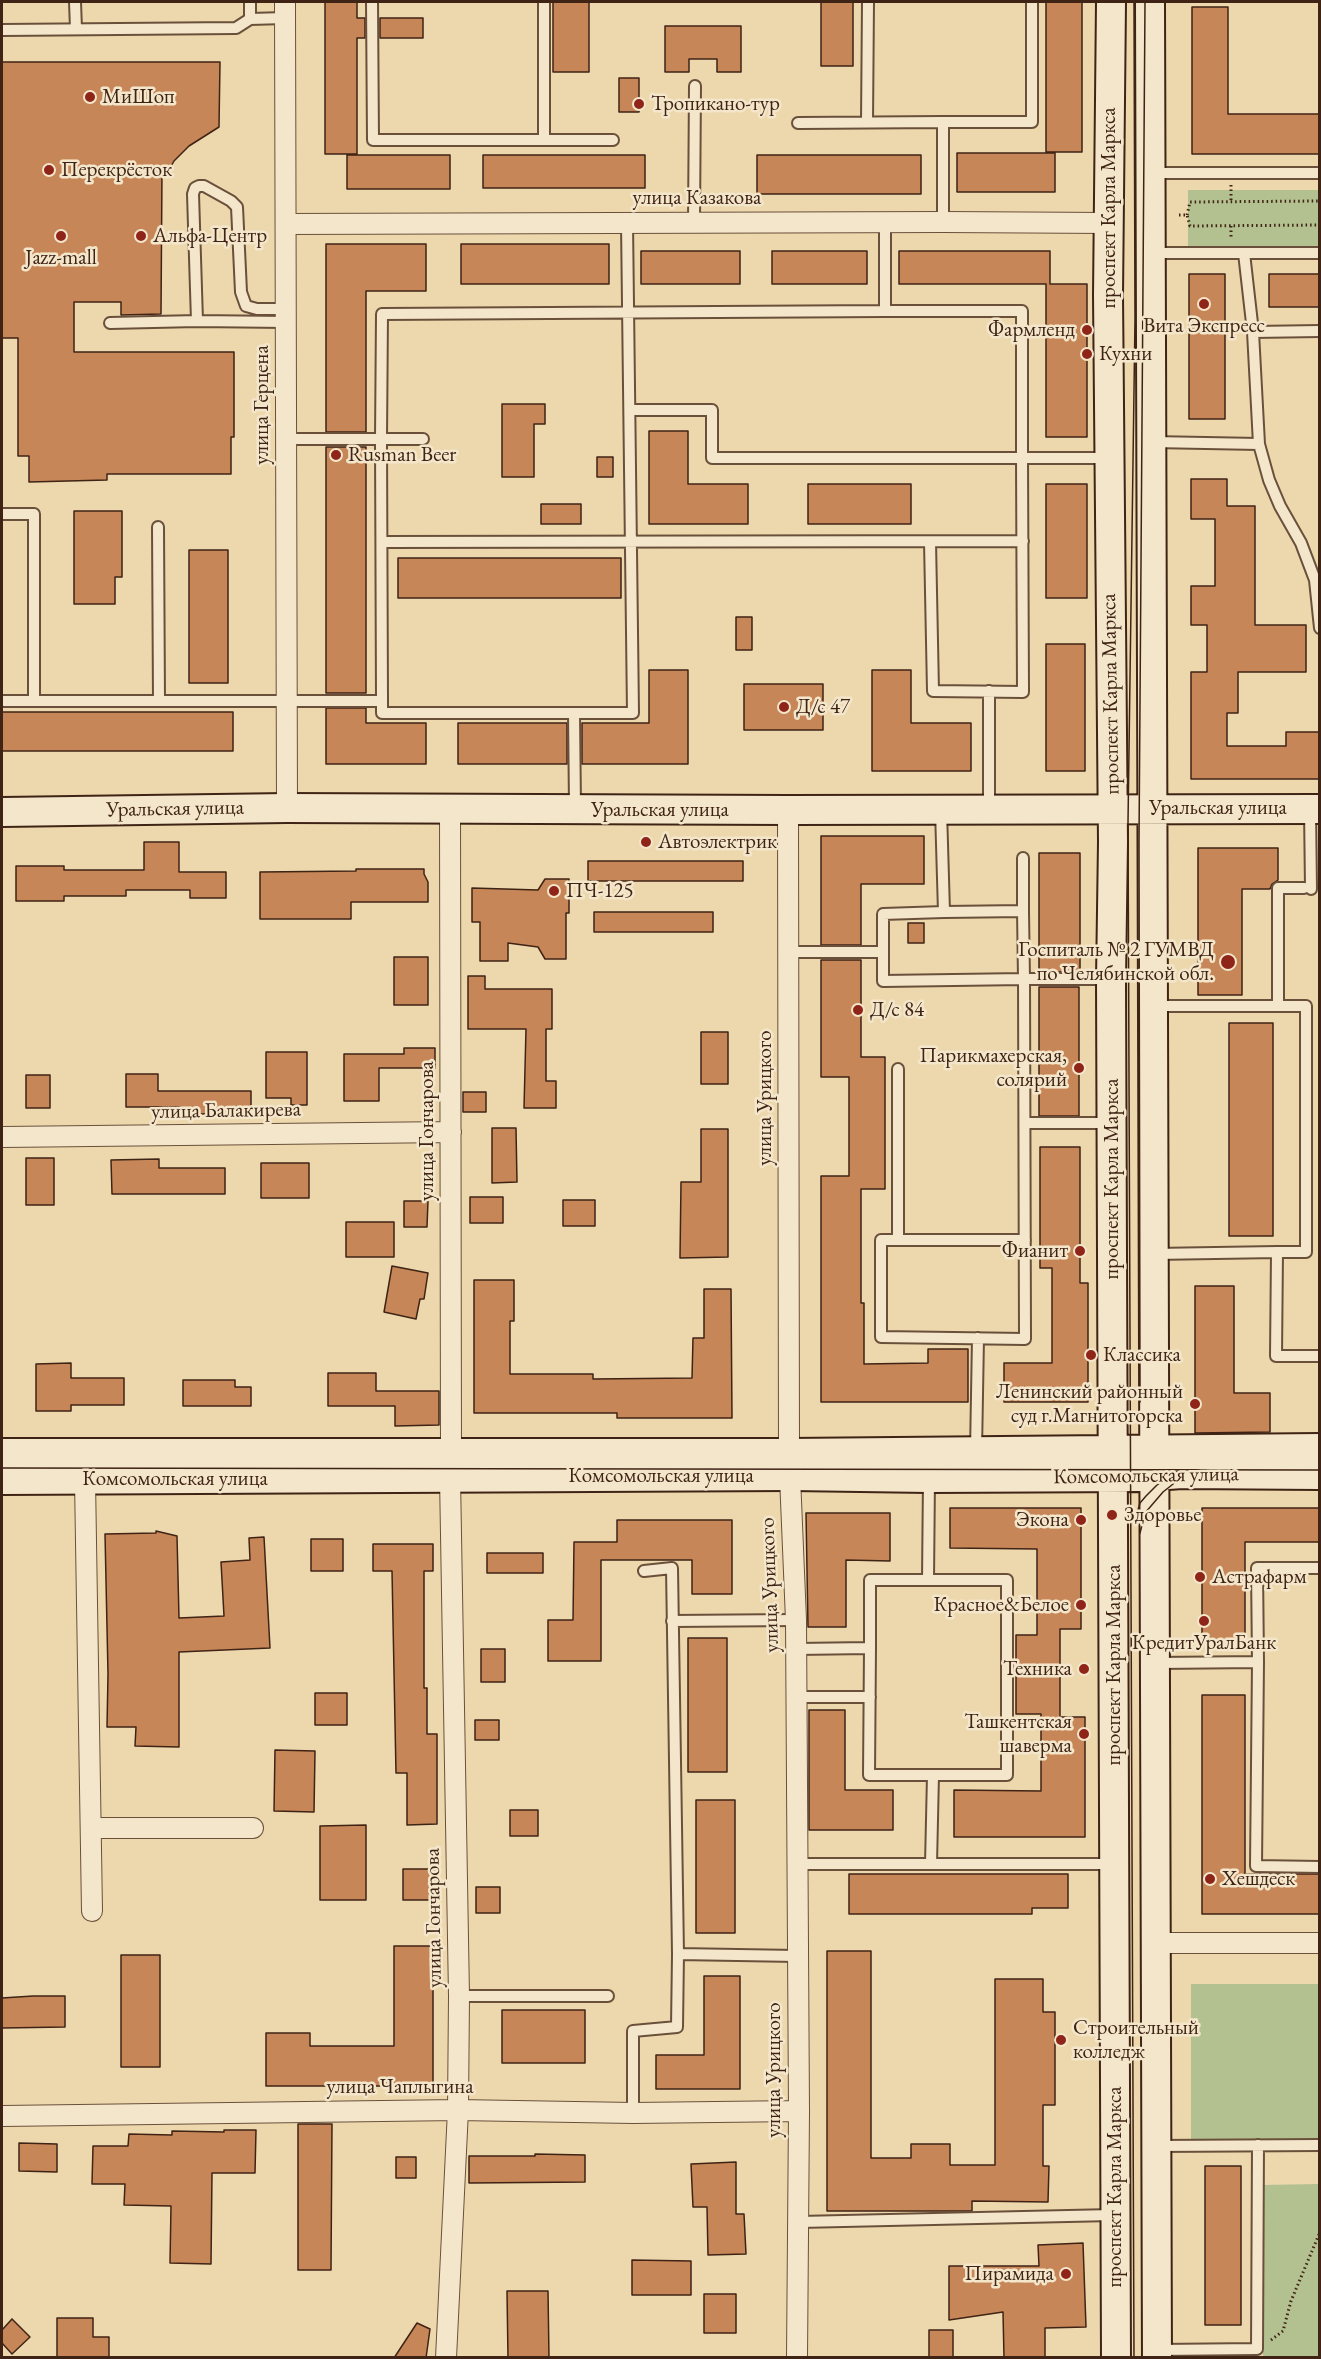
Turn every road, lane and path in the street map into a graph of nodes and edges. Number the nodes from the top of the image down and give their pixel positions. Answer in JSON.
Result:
{"nodes":[{"id":1,"x":75,"y":2,"type":"edge"},
{"id":2,"x":250,"y":2,"type":"edge"},
{"id":3,"x":372,"y":2,"type":"edge"},
{"id":4,"x":544,"y":2,"type":"edge"},
{"id":5,"x":868,"y":2,"type":"edge"},
{"id":6,"x":1032,"y":2,"type":"edge"},
{"id":7,"x":1111,"y":2,"type":"edge"},
{"id":8,"x":1150,"y":2,"type":"edge"},
{"id":9,"x":285,"y":10,"type":"edge"},
{"id":10,"x":250,"y":19,"type":"junction"},
{"id":11,"x":76,"y":29,"type":"junction"},
{"id":12,"x":2,"y":30,"type":"edge"},
{"id":13,"x":695,"y":86,"type":"dead end"},
{"id":14,"x":867,"y":122,"type":"junction"},
{"id":15,"x":943,"y":122,"type":"junction"},
{"id":16,"x":798,"y":123,"type":"dead end"},
{"id":17,"x":544,"y":140,"type":"junction"},
{"id":18,"x":613,"y":140,"type":"dead end"},
{"id":19,"x":1151,"y":173,"type":"junction"},
{"id":20,"x":1320,"y":173,"type":"edge"},
{"id":21,"x":1320,"y":201,"type":"edge"},
{"id":22,"x":1179,"y":215,"type":"dead end"},
{"id":23,"x":1186,"y":215,"type":"junction"},
{"id":24,"x":694,"y":222,"type":"junction"},
{"id":25,"x":885,"y":222,"type":"junction"},
{"id":26,"x":943,"y":222,"type":"junction"},
{"id":27,"x":627,"y":223,"type":"junction"},
{"id":28,"x":1108,"y":223,"type":"junction"},
{"id":29,"x":286,"y":224,"type":"junction"},
{"id":30,"x":1320,"y":225,"type":"edge"},
{"id":31,"x":1151,"y":253,"type":"junction"},
{"id":32,"x":1320,"y":253,"type":"edge"},
{"id":33,"x":1244,"y":254,"type":"junction"},
{"id":34,"x":246,"y":306,"type":"junction"},
{"id":35,"x":627,"y":311,"type":"junction"},
{"id":36,"x":885,"y":311,"type":"junction"},
{"id":37,"x":286,"y":315,"type":"junction"},
{"id":38,"x":197,"y":321,"type":"junction"},
{"id":39,"x":244,"y":321,"type":"junction"},
{"id":40,"x":110,"y":323,"type":"dead end"},
{"id":41,"x":1320,"y":331,"type":"edge"},
{"id":42,"x":1252,"y":332,"type":"junction"},
{"id":43,"x":630,"y":410,"type":"junction"},
{"id":44,"x":286,"y":439,"type":"junction"},
{"id":45,"x":381,"y":439,"type":"junction"},
{"id":46,"x":423,"y":439,"type":"dead end"},
{"id":47,"x":1152,"y":442,"type":"junction"},
{"id":48,"x":1259,"y":444,"type":"junction"},
{"id":49,"x":1022,"y":458,"type":"junction"},
{"id":50,"x":1109,"y":458,"type":"junction"},
{"id":51,"x":2,"y":514,"type":"edge"},
{"id":52,"x":158,"y":527,"type":"dead end"},
{"id":53,"x":632,"y":541,"type":"junction"},
{"id":54,"x":1023,"y":541,"type":"junction"},
{"id":55,"x":382,"y":542,"type":"junction"},
{"id":56,"x":930,"y":542,"type":"junction"},
{"id":57,"x":1320,"y":628,"type":"edge"},
{"id":58,"x":989,"y":691,"type":"junction"},
{"id":59,"x":4,"y":701,"type":"dead end"},
{"id":60,"x":34,"y":701,"type":"junction"},
{"id":61,"x":159,"y":701,"type":"junction"},
{"id":62,"x":287,"y":701,"type":"junction"},
{"id":63,"x":382,"y":701,"type":"junction"},
{"id":64,"x":574,"y":713,"type":"junction"},
{"id":65,"x":287,"y":808,"type":"junction"},
{"id":66,"x":1112,"y":808,"type":"junction"},
{"id":67,"x":1153,"y":808,"type":"junction"},
{"id":68,"x":450,"y":809,"type":"junction"},
{"id":69,"x":990,"y":809,"type":"junction"},
{"id":70,"x":1315,"y":809,"type":"edge"},
{"id":71,"x":575,"y":810,"type":"junction"},
{"id":72,"x":788,"y":810,"type":"junction"},
{"id":73,"x":941,"y":810,"type":"junction"},
{"id":74,"x":2,"y":812,"type":"edge"},
{"id":75,"x":1023,"y":858,"type":"dead end"},
{"id":76,"x":1023,"y":911,"type":"junction"},
{"id":77,"x":944,"y":912,"type":"junction"},
{"id":78,"x":789,"y":952,"type":"junction"},
{"id":79,"x":883,"y":952,"type":"junction"},
{"id":80,"x":1024,"y":979,"type":"junction"},
{"id":81,"x":1111,"y":979,"type":"junction"},
{"id":82,"x":1154,"y":1006,"type":"junction"},
{"id":83,"x":1278,"y":1006,"type":"junction"},
{"id":84,"x":898,"y":1069,"type":"dead end"},
{"id":85,"x":1025,"y":1123,"type":"junction"},
{"id":86,"x":1112,"y":1123,"type":"junction"},
{"id":87,"x":451,"y":1132,"type":"junction"},
{"id":88,"x":2,"y":1137,"type":"edge"},
{"id":89,"x":898,"y":1240,"type":"junction"},
{"id":90,"x":1025,"y":1240,"type":"junction"},
{"id":91,"x":1277,"y":1252,"type":"junction"},
{"id":92,"x":1154,"y":1254,"type":"junction"},
{"id":93,"x":978,"y":1338,"type":"junction"},
{"id":94,"x":1320,"y":1356,"type":"edge"},
{"id":95,"x":1320,"y":1448,"type":"edge"},
{"id":96,"x":976,"y":1452,"type":"junction"},
{"id":97,"x":2,"y":1453,"type":"edge"},
{"id":98,"x":790,"y":1464,"type":"junction"},
{"id":99,"x":1112,"y":1464,"type":"junction"},
{"id":100,"x":1154,"y":1464,"type":"junction"},
{"id":101,"x":451,"y":1465,"type":"junction"},
{"id":102,"x":1320,"y":1475,"type":"edge"},
{"id":103,"x":929,"y":1478,"type":"junction"},
{"id":104,"x":2,"y":1480,"type":"edge"},
{"id":105,"x":85,"y":1480,"type":"junction"},
{"id":106,"x":1320,"y":1568,"type":"edge"},
{"id":107,"x":644,"y":1571,"type":"dead end"},
{"id":108,"x":928,"y":1580,"type":"junction"},
{"id":109,"x":796,"y":1620,"type":"junction"},
{"id":110,"x":672,"y":1622,"type":"junction"},
{"id":111,"x":870,"y":1648,"type":"junction"},
{"id":112,"x":796,"y":1649,"type":"junction"},
{"id":113,"x":1155,"y":1662,"type":"junction"},
{"id":114,"x":1258,"y":1662,"type":"junction"},
{"id":115,"x":796,"y":1697,"type":"junction"},
{"id":116,"x":870,"y":1697,"type":"junction"},
{"id":117,"x":933,"y":1775,"type":"junction"},
{"id":118,"x":91,"y":1828,"type":"junction"},
{"id":119,"x":253,"y":1828,"type":"dead end"},
{"id":120,"x":796,"y":1864,"type":"junction"},
{"id":121,"x":931,"y":1864,"type":"junction"},
{"id":122,"x":1114,"y":1864,"type":"junction"},
{"id":123,"x":1320,"y":1867,"type":"edge"},
{"id":124,"x":92,"y":1911,"type":"dead end"},
{"id":125,"x":1156,"y":1943,"type":"junction"},
{"id":126,"x":1320,"y":1943,"type":"edge"},
{"id":127,"x":678,"y":1954,"type":"junction"},
{"id":128,"x":797,"y":1956,"type":"junction"},
{"id":129,"x":459,"y":1996,"type":"junction"},
{"id":130,"x":608,"y":1996,"type":"dead end"},
{"id":131,"x":458,"y":2110,"type":"junction"},
{"id":132,"x":799,"y":2111,"type":"junction"},
{"id":133,"x":633,"y":2113,"type":"junction"},
{"id":134,"x":2,"y":2116,"type":"edge"},
{"id":135,"x":1258,"y":2145,"type":"junction"},
{"id":136,"x":1320,"y":2145,"type":"edge"},
{"id":137,"x":1156,"y":2146,"type":"junction"},
{"id":138,"x":1115,"y":2215,"type":"junction"},
{"id":139,"x":799,"y":2222,"type":"junction"},
{"id":140,"x":1320,"y":2232,"type":"edge"},
{"id":141,"x":1257,"y":2349,"type":"junction"},
{"id":142,"x":1157,"y":2354,"type":"edge"},
{"id":143,"x":446,"y":2358,"type":"edge"},
{"id":144,"x":797,"y":2358,"type":"edge"},
{"id":145,"x":1116,"y":2358,"type":"edge"}],
"edges":[{"from":1,"to":11,"type":"lane"},
{"from":2,"to":10,"type":"lane"},
{"from":3,"to":17,"type":"lane"},
{"from":4,"to":17,"type":"lane"},
{"from":5,"to":14,"type":"lane"},
{"from":6,"to":15,"type":"lane"},
{"from":7,"to":28,"type":"main road","name":"проспект Карла Маркса"},
{"from":8,"to":19,"type":"main road","name":"проспект Карла Маркса"},
{"from":9,"to":10,"type":"lane"},
{"from":9,"to":29,"type":"street","name":"улица Герцена"},
{"from":10,"to":11,"type":"lane"},
{"from":11,"to":12,"type":"lane"},
{"from":13,"to":24,"type":"lane"},
{"from":14,"to":15,"type":"lane"},
{"from":14,"to":16,"type":"lane"},
{"from":15,"to":26,"type":"lane"},
{"from":17,"to":18,"type":"lane"},
{"from":19,"to":20,"type":"lane"},
{"from":19,"to":31,"type":"main road","name":"проспект Карла Маркса"},
{"from":21,"to":23,"type":"path"},
{"from":22,"to":23,"type":"path"},
{"from":23,"to":30,"type":"path"},
{"from":24,"to":25,"type":"street","name":"улица Казакова"},
{"from":24,"to":27,"type":"street","name":"улица Казакова"},
{"from":25,"to":26,"type":"street","name":"улица Казакова"},
{"from":25,"to":36,"type":"lane"},
{"from":26,"to":28,"type":"street","name":"улица Казакова"},
{"from":27,"to":29,"type":"street","name":"улица Казакова"},
{"from":27,"to":35,"type":"lane"},
{"from":28,"to":50,"type":"main road","name":"проспект Карла Маркса"},
{"from":29,"to":37,"type":"street","name":"улица Герцена"},
{"from":31,"to":33,"type":"lane"},
{"from":31,"to":47,"type":"main road","name":"проспект Карла Маркса"},
{"from":32,"to":33,"type":"lane"},
{"from":33,"to":42,"type":"lane"},
{"from":34,"to":37,"type":"lane"},
{"from":34,"to":38,"type":"lane"},
{"from":34,"to":39,"type":"lane"},
{"from":35,"to":36,"type":"lane"},
{"from":35,"to":43,"type":"lane"},
{"from":35,"to":45,"type":"lane"},
{"from":36,"to":49,"type":"lane"},
{"from":37,"to":39,"type":"lane"},
{"from":37,"to":44,"type":"street","name":"улица Герцена"},
{"from":38,"to":39,"type":"lane"},
{"from":38,"to":40,"type":"lane"},
{"from":41,"to":42,"type":"lane"},
{"from":42,"to":48,"type":"lane"},
{"from":43,"to":49,"type":"lane"},
{"from":43,"to":53,"type":"lane"},
{"from":44,"to":45,"type":"lane"},
{"from":44,"to":62,"type":"street","name":"улица Герцена"},
{"from":45,"to":46,"type":"lane"},
{"from":45,"to":55,"type":"lane"},
{"from":47,"to":48,"type":"lane"},
{"from":47,"to":67,"type":"main road","name":"проспект Карла Маркса"},
{"from":48,"to":57,"type":"lane"},
{"from":49,"to":50,"type":"lane"},
{"from":49,"to":54,"type":"lane"},
{"from":50,"to":66,"type":"main road","name":"проспект Карла Маркса"},
{"from":51,"to":60,"type":"lane"},
{"from":52,"to":61,"type":"lane"},
{"from":53,"to":55,"type":"lane"},
{"from":53,"to":56,"type":"lane"},
{"from":53,"to":64,"type":"lane"},
{"from":54,"to":56,"type":"lane"},
{"from":54,"to":58,"type":"lane"},
{"from":55,"to":63,"type":"lane"},
{"from":56,"to":58,"type":"lane"},
{"from":58,"to":69,"type":"lane"},
{"from":59,"to":60,"type":"lane"},
{"from":60,"to":61,"type":"lane"},
{"from":61,"to":62,"type":"lane"},
{"from":62,"to":63,"type":"lane"},
{"from":62,"to":65,"type":"street","name":"улица Герцена"},
{"from":63,"to":64,"type":"lane"},
{"from":64,"to":71,"type":"lane"},
{"from":65,"to":68,"type":"main road","name":"Уральская улица"},
{"from":65,"to":74,"type":"main road","name":"Уральская улица"},
{"from":66,"to":67,"type":"main road","name":"Уральская улица"},
{"from":66,"to":69,"type":"main road","name":"Уральская улица"},
{"from":66,"to":81,"type":"main road","name":"проспект Карла Маркса"},
{"from":67,"to":70,"type":"main road","name":"Уральская улица"},
{"from":67,"to":82,"type":"main road","name":"проспект Карла Маркса"},
{"from":68,"to":71,"type":"main road","name":"Уральская улица"},
{"from":68,"to":87,"type":"street","name":"улица Гончарова"},
{"from":69,"to":73,"type":"main road","name":"Уральская улица"},
{"from":70,"to":83,"type":"lane"},
{"from":71,"to":72,"type":"main road","name":"Уральская улица"},
{"from":72,"to":73,"type":"main road","name":"Уральская улица"},
{"from":72,"to":78,"type":"street","name":"улица Урицкого"},
{"from":73,"to":77,"type":"lane"},
{"from":75,"to":76,"type":"lane"},
{"from":76,"to":77,"type":"lane"},
{"from":76,"to":80,"type":"lane"},
{"from":77,"to":79,"type":"lane"},
{"from":78,"to":79,"type":"lane"},
{"from":78,"to":98,"type":"street","name":"улица Урицкого"},
{"from":79,"to":80,"type":"lane"},
{"from":80,"to":81,"type":"lane"},
{"from":80,"to":85,"type":"lane"},
{"from":81,"to":86,"type":"main road","name":"проспект Карла Маркса"},
{"from":82,"to":83,"type":"lane"},
{"from":82,"to":92,"type":"main road","name":"проспект Карла Маркса"},
{"from":83,"to":91,"type":"lane"},
{"from":84,"to":89,"type":"lane"},
{"from":85,"to":86,"type":"lane"},
{"from":85,"to":90,"type":"lane"},
{"from":86,"to":99,"type":"main road","name":"проспект Карла Маркса"},
{"from":87,"to":88,"type":"street","name":"улица Балакирева"},
{"from":87,"to":101,"type":"street","name":"улица Гончарова"},
{"from":89,"to":90,"type":"lane"},
{"from":89,"to":93,"type":"lane"},
{"from":90,"to":93,"type":"lane"},
{"from":91,"to":92,"type":"lane"},
{"from":91,"to":94,"type":"lane"},
{"from":92,"to":100,"type":"main road","name":"проспект Карла Маркса"},
{"from":93,"to":96,"type":"lane"},
{"from":95,"to":100,"type":"main road","name":"Комсомольская улица"},
{"from":96,"to":98,"type":"main road","name":"Комсомольская улица"},
{"from":96,"to":99,"type":"main road","name":"Комсомольская улица"},
{"from":97,"to":101,"type":"main road","name":"Комсомольская улица"},
{"from":98,"to":101,"type":"main road","name":"Комсомольская улица"},
{"from":98,"to":103,"type":"main road","name":"Комсомольская улица"},
{"from":98,"to":109,"type":"street","name":"улица Урицкого"},
{"from":99,"to":100,"type":"main road","name":"Комсомольская улица"},
{"from":99,"to":103,"type":"main road","name":"Комсомольская улица"},
{"from":99,"to":122,"type":"main road","name":"проспект Карла Маркса"},
{"from":100,"to":102,"type":"main road","name":"Комсомольская улица"},
{"from":100,"to":113,"type":"main road","name":"проспект Карла Маркса"},
{"from":101,"to":105,"type":"main road","name":"Комсомольская улица"},
{"from":101,"to":129,"type":"street","name":"улица Гончарова"},
{"from":103,"to":108,"type":"lane"},
{"from":104,"to":105,"type":"main road","name":"Комсомольская улица"},
{"from":105,"to":118,"type":"street"},
{"from":106,"to":114,"type":"lane"},
{"from":107,"to":110,"type":"lane"},
{"from":108,"to":111,"type":"lane"},
{"from":108,"to":117,"type":"lane"},
{"from":109,"to":110,"type":"lane"},
{"from":109,"to":112,"type":"street","name":"улица Урицкого"},
{"from":110,"to":127,"type":"lane"},
{"from":111,"to":112,"type":"lane"},
{"from":111,"to":116,"type":"lane"},
{"from":112,"to":115,"type":"street","name":"улица Урицкого"},
{"from":113,"to":114,"type":"lane"},
{"from":113,"to":125,"type":"main road","name":"проспект Карла Маркса"},
{"from":114,"to":123,"type":"lane"},
{"from":115,"to":116,"type":"lane"},
{"from":115,"to":120,"type":"street","name":"улица Урицкого"},
{"from":116,"to":117,"type":"lane"},
{"from":117,"to":121,"type":"lane"},
{"from":118,"to":119,"type":"street"},
{"from":118,"to":124,"type":"street"},
{"from":120,"to":121,"type":"lane"},
{"from":120,"to":128,"type":"street","name":"улица Урицкого"},
{"from":121,"to":122,"type":"lane"},
{"from":122,"to":138,"type":"main road","name":"проспект Карла Маркса"},
{"from":125,"to":126,"type":"street"},
{"from":125,"to":137,"type":"main road","name":"проспект Карла Маркса"},
{"from":127,"to":128,"type":"lane"},
{"from":127,"to":133,"type":"lane"},
{"from":128,"to":132,"type":"street","name":"улица Урицкого"},
{"from":129,"to":130,"type":"lane"},
{"from":129,"to":131,"type":"street","name":"улица Гончарова"},
{"from":131,"to":133,"type":"street","name":"улица Чаплыгина"},
{"from":131,"to":134,"type":"street","name":"улица Чаплыгина"},
{"from":131,"to":143,"type":"street","name":"улица Гончарова"},
{"from":132,"to":133,"type":"street","name":"улица Чаплыгина"},
{"from":132,"to":139,"type":"street","name":"улица Урицкого"},
{"from":135,"to":136,"type":"lane"},
{"from":135,"to":137,"type":"lane"},
{"from":135,"to":141,"type":"lane"},
{"from":137,"to":142,"type":"main road","name":"проспект Карла Маркса"},
{"from":138,"to":139,"type":"lane"},
{"from":138,"to":145,"type":"main road","name":"проспект Карла Маркса"},
{"from":139,"to":144,"type":"street","name":"улица Урицкого"},
{"from":140,"to":141,"type":"path"},
{"from":141,"to":142,"type":"lane"}]}
